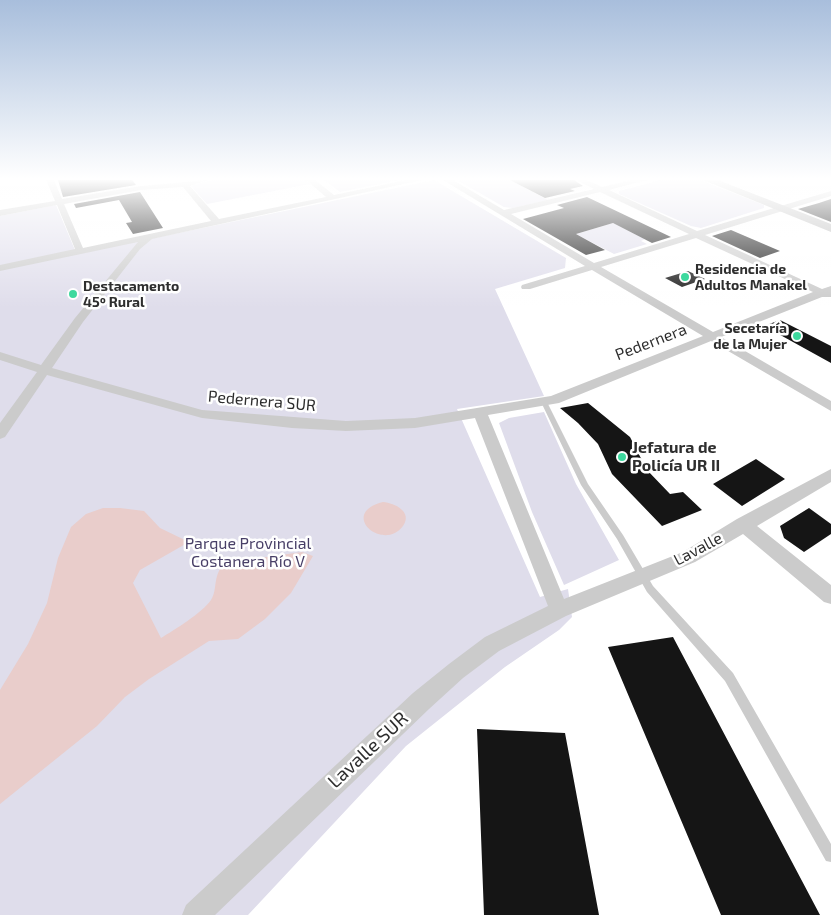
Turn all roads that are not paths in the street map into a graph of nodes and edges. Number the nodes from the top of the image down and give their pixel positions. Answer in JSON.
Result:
{"nodes":[{"id":1,"x":67,"y":223,"type":"edge"},
{"id":2,"x":217,"y":223,"type":"edge"},
{"id":3,"x":519,"y":223,"type":"edge"},
{"id":4,"x":672,"y":223,"type":"edge"},
{"id":5,"x":734,"y":223,"type":"edge"},
{"id":6,"x":818,"y":223,"type":"edge"},
{"id":7,"x":831,"y":228,"type":"edge"},
{"id":8,"x":697,"y":234,"type":"junction"},
{"id":9,"x":151,"y":236,"type":"junction"},
{"id":10,"x":80,"y":251,"type":"junction"},
{"id":11,"x":593,"y":266,"type":"junction"},
{"id":12,"x":0,"y":268,"type":"edge"},
{"id":13,"x":526,"y":286,"type":"dead end"},
{"id":14,"x":828,"y":292,"type":"edge"},
{"id":15,"x":713,"y":336,"type":"junction"},
{"id":16,"x":0,"y":356,"type":"edge"},
{"id":17,"x":46,"y":370,"type":"junction"},
{"id":18,"x":544,"y":402,"type":"junction"},
{"id":19,"x":831,"y":407,"type":"edge"},
{"id":20,"x":480,"y":413,"type":"junction"},
{"id":21,"x":0,"y":434,"type":"edge"},
{"id":22,"x":831,"y":474,"type":"edge"},
{"id":23,"x":743,"y":524,"type":"junction"},
{"id":24,"x":640,"y":576,"type":"junction"},
{"id":25,"x":831,"y":596,"type":"edge"},
{"id":26,"x":559,"y":610,"type":"junction"},
{"id":27,"x":831,"y":856,"type":"edge"},
{"id":28,"x":196,"y":915,"type":"edge"}],
"edges":[{"from":1,"to":10,"type":"street"},
{"from":2,"to":9,"type":"street"},
{"from":3,"to":11,"type":"street"},
{"from":4,"to":8,"type":"street"},
{"from":5,"to":8,"type":"street"},
{"from":6,"to":7,"type":"main road"},
{"from":8,"to":11,"type":"street"},
{"from":8,"to":14,"type":"street"},
{"from":9,"to":10,"type":"street"},
{"from":9,"to":17,"type":"street"},
{"from":10,"to":12,"type":"street"},
{"from":11,"to":13,"type":"street"},
{"from":11,"to":15,"type":"street"},
{"from":14,"to":15,"type":"street","name":"Pedernera"},
{"from":15,"to":18,"type":"street","name":"Pedernera"},
{"from":15,"to":19,"type":"street"},
{"from":16,"to":17,"type":"street","name":"Pedernera SUR"},
{"from":17,"to":20,"type":"street","name":"Pedernera SUR"},
{"from":17,"to":21,"type":"street"},
{"from":18,"to":20,"type":"street","name":"Pedernera"},
{"from":18,"to":24,"type":"lane"},
{"from":20,"to":26,"type":"street"},
{"from":22,"to":23,"type":"street","name":"Lavalle"},
{"from":23,"to":24,"type":"street","name":"Lavalle"},
{"from":23,"to":25,"type":"street"},
{"from":24,"to":26,"type":"street","name":"Lavalle"},
{"from":24,"to":27,"type":"lane"},
{"from":26,"to":28,"type":"street","name":"Lavalle SUR"}]}
